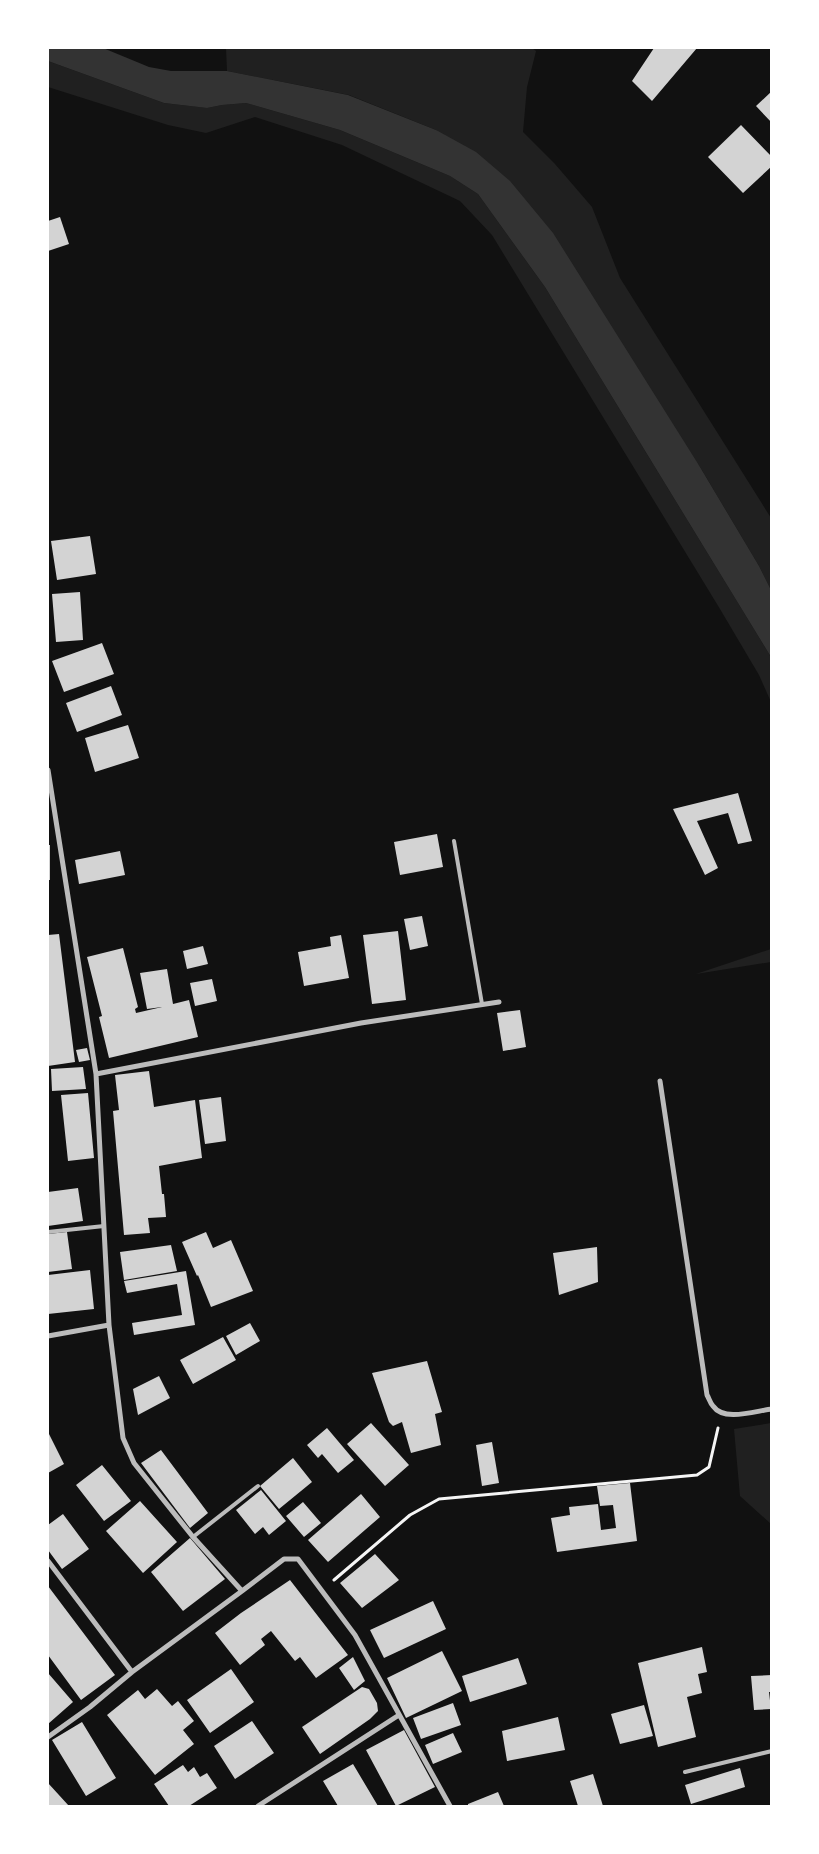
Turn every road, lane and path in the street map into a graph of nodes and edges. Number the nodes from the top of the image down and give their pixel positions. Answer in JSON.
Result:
{"nodes":[{"id":1,"x":48,"y":770,"type":"edge"},
{"id":2,"x":49,"y":787,"type":"edge"},
{"id":3,"x":454,"y":841,"type":"dead end"},
{"id":4,"x":499,"y":1002,"type":"dead end"},
{"id":5,"x":482,"y":1004,"type":"junction"},
{"id":6,"x":96,"y":1074,"type":"junction"},
{"id":7,"x":660,"y":1081,"type":"dead end"},
{"id":8,"x":104,"y":1226,"type":"junction"},
{"id":9,"x":48,"y":1232,"type":"edge"},
{"id":10,"x":109,"y":1326,"type":"junction"},
{"id":11,"x":48,"y":1336,"type":"edge"},
{"id":12,"x":772,"y":1409,"type":"edge"},
{"id":13,"x":723,"y":1413,"type":"junction"},
{"id":14,"x":258,"y":1486,"type":"dead end"},
{"id":15,"x":193,"y":1537,"type":"junction"},
{"id":16,"x":48,"y":1562,"type":"edge"},
{"id":17,"x":322,"y":1590,"type":"junction"},
{"id":18,"x":242,"y":1591,"type":"junction"},
{"id":19,"x":132,"y":1672,"type":"junction"},
{"id":20,"x":399,"y":1715,"type":"junction"},
{"id":21,"x":48,"y":1737,"type":"edge"},
{"id":22,"x":772,"y":1751,"type":"edge"},
{"id":23,"x":685,"y":1772,"type":"dead end"},
{"id":24,"x":258,"y":1806,"type":"edge"},
{"id":25,"x":450,"y":1806,"type":"edge"}],
"edges":[{"from":1,"to":2,"type":"street"},
{"from":2,"to":6,"type":"street"},
{"from":3,"to":5,"type":"lane"},
{"from":4,"to":5,"type":"street"},
{"from":5,"to":6,"type":"street"},
{"from":6,"to":8,"type":"street"},
{"from":7,"to":13,"type":"street"},
{"from":8,"to":9,"type":"lane"},
{"from":8,"to":10,"type":"street"},
{"from":10,"to":11,"type":"street"},
{"from":10,"to":15,"type":"street"},
{"from":12,"to":13,"type":"street"},
{"from":13,"to":17,"type":"path"},
{"from":14,"to":15,"type":"lane"},
{"from":15,"to":18,"type":"street"},
{"from":16,"to":19,"type":"street"},
{"from":17,"to":18,"type":"street"},
{"from":17,"to":20,"type":"street"},
{"from":18,"to":19,"type":"street"},
{"from":19,"to":21,"type":"street"},
{"from":20,"to":24,"type":"street"},
{"from":20,"to":25,"type":"street"},
{"from":22,"to":23,"type":"lane"}]}
